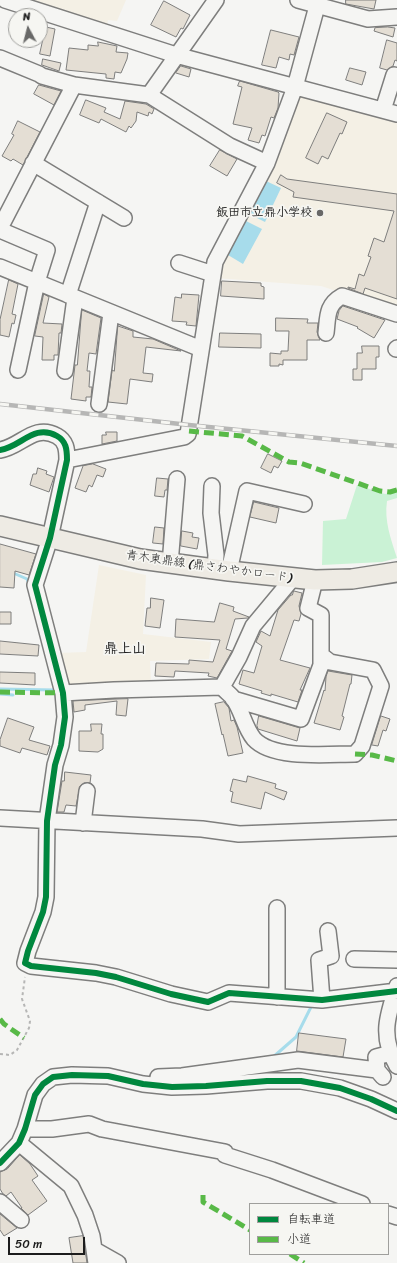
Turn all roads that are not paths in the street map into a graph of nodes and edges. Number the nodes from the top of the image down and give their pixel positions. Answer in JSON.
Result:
{"nodes":[{"id":1,"x":5,"y":0,"type":"edge"},
{"id":2,"x":216,"y":0,"type":"edge"},
{"id":3,"x":298,"y":0,"type":"edge"},
{"id":4,"x":317,"y":3,"type":"edge"},
{"id":5,"x":397,"y":17,"type":"edge"},
{"id":6,"x":176,"y":55,"type":"junction"},
{"id":7,"x":0,"y":58,"type":"edge"},
{"id":8,"x":394,"y":75,"type":"dead end"},
{"id":9,"x":74,"y":85,"type":"junction"},
{"id":10,"x":295,"y":87,"type":"junction"},
{"id":11,"x":149,"y":95,"type":"junction"},
{"id":12,"x":390,"y":112,"type":"edge"},
{"id":13,"x":33,"y":163,"type":"junction"},
{"id":14,"x":267,"y":163,"type":"junction"},
{"id":15,"x":98,"y":202,"type":"junction"},
{"id":16,"x":124,"y":218,"type":"dead end"},
{"id":17,"x":0,"y":229,"type":"edge"},
{"id":18,"x":179,"y":263,"type":"dead end"},
{"id":19,"x":0,"y":267,"type":"edge"},
{"id":20,"x":213,"y":274,"type":"junction"},
{"id":21,"x":37,"y":282,"type":"junction"},
{"id":22,"x":71,"y":296,"type":"junction"},
{"id":23,"x":111,"y":312,"type":"junction"},
{"id":24,"x":397,"y":314,"type":"edge"},
{"id":25,"x":326,"y":333,"type":"dead end"},
{"id":26,"x":201,"y":350,"type":"junction"},
{"id":27,"x":18,"y":370,"type":"dead end"},
{"id":28,"x":65,"y":371,"type":"dead end"},
{"id":29,"x":99,"y":404,"type":"dead end"},
{"id":30,"x":0,"y":450,"type":"edge"},
{"id":31,"x":68,"y":460,"type":"junction"},
{"id":32,"x":177,"y":479,"type":"dead end"},
{"id":33,"x":212,"y":486,"type":"dead end"},
{"id":34,"x":304,"y":504,"type":"dead end"},
{"id":35,"x":0,"y":526,"type":"edge"},
{"id":36,"x":50,"y":538,"type":"junction"},
{"id":37,"x":170,"y":564,"type":"junction"},
{"id":38,"x":222,"y":570,"type":"junction"},
{"id":39,"x":397,"y":572,"type":"edge"},
{"id":40,"x":293,"y":578,"type":"junction"},
{"id":41,"x":315,"y":580,"type":"junction"},
{"id":42,"x":321,"y":655,"type":"junction"},
{"id":43,"x":222,"y":687,"type":"junction"},
{"id":44,"x":63,"y":693,"type":"junction"},
{"id":45,"x":233,"y":699,"type":"junction"},
{"id":46,"x":87,"y":791,"type":"dead end"},
{"id":47,"x":0,"y":818,"type":"edge"},
{"id":48,"x":47,"y":821,"type":"junction"},
{"id":49,"x":82,"y":823,"type":"junction"},
{"id":50,"x":397,"y":828,"type":"edge"},
{"id":51,"x":277,"y":908,"type":"dead end"},
{"id":52,"x":328,"y":931,"type":"dead end"},
{"id":53,"x":354,"y":959,"type":"dead end"},
{"id":54,"x":397,"y":960,"type":"edge"},
{"id":55,"x":396,"y":990,"type":"edge"},
{"id":56,"x":277,"y":997,"type":"junction"},
{"id":57,"x":322,"y":1000,"type":"junction"},
{"id":58,"x":394,"y":1060,"type":"edge"},
{"id":59,"x":137,"y":1083,"type":"junction"},
{"id":60,"x":397,"y":1111,"type":"edge"},
{"id":61,"x":25,"y":1129,"type":"junction"},
{"id":62,"x":19,"y":1143,"type":"junction"},
{"id":63,"x":0,"y":1163,"type":"edge"},
{"id":64,"x":0,"y":1202,"type":"edge"},
{"id":65,"x":359,"y":1203,"type":"edge"},
{"id":66,"x":21,"y":1220,"type":"dead end"},
{"id":67,"x":96,"y":1256,"type":"edge"},
{"id":68,"x":118,"y":1263,"type":"edge"}],
"edges":[{"from":1,"to":6,"type":"street"},
{"from":2,"to":6,"type":"street"},
{"from":3,"to":4,"type":"street"},
{"from":4,"to":5,"type":"street"},
{"from":4,"to":10,"type":"street"},
{"from":6,"to":10,"type":"street"},
{"from":6,"to":11,"type":"street"},
{"from":7,"to":9,"type":"street"},
{"from":8,"to":12,"type":"street"},
{"from":9,"to":11,"type":"street"},
{"from":9,"to":13,"type":"street"},
{"from":10,"to":12,"type":"street"},
{"from":10,"to":14,"type":"street"},
{"from":11,"to":14,"type":"street"},
{"from":13,"to":15,"type":"street"},
{"from":13,"to":17,"type":"street"},
{"from":14,"to":20,"type":"street"},
{"from":15,"to":16,"type":"street"},
{"from":15,"to":22,"type":"street"},
{"from":17,"to":21,"type":"street"},
{"from":18,"to":20,"type":"street"},
{"from":19,"to":21,"type":"street"},
{"from":20,"to":26,"type":"street"},
{"from":21,"to":22,"type":"street"},
{"from":21,"to":27,"type":"street"},
{"from":22,"to":23,"type":"street"},
{"from":22,"to":28,"type":"street"},
{"from":23,"to":26,"type":"street"},
{"from":23,"to":29,"type":"street"},
{"from":24,"to":25,"type":"street"},
{"from":26,"to":31,"type":"street"},
{"from":30,"to":31,"type":"street"},
{"from":31,"to":36,"type":"street"},
{"from":32,"to":37,"type":"street"},
{"from":33,"to":38,"type":"street"},
{"from":34,"to":38,"type":"street"},
{"from":35,"to":36,"type":"main road","name":"青木東鼎線 (鼎さわやかロード)"},
{"from":36,"to":37,"type":"main road","name":"青木東鼎線 (鼎さわやかロード)"},
{"from":36,"to":44,"type":"street"},
{"from":37,"to":38,"type":"main road","name":"青木東鼎線 (鼎さわやかロード)"},
{"from":38,"to":40,"type":"main road","name":"青木東鼎線 (鼎さわやかロード)"},
{"from":39,"to":41,"type":"main road","name":"青木東鼎線 (鼎さわやかロード)"},
{"from":40,"to":41,"type":"main road","name":"青木東鼎線 (鼎さわやかロード)"},
{"from":40,"to":43,"type":"street"},
{"from":41,"to":42,"type":"street"},
{"from":42,"to":45,"type":"street"},
{"from":42,"to":45,"type":"street"},
{"from":43,"to":44,"type":"street"},
{"from":43,"to":45,"type":"street"},
{"from":44,"to":48,"type":"street"},
{"from":46,"to":49,"type":"street"},
{"from":47,"to":48,"type":"street"},
{"from":48,"to":49,"type":"street"},
{"from":48,"to":56,"type":"street"},
{"from":49,"to":50,"type":"street"},
{"from":51,"to":56,"type":"street"},
{"from":52,"to":57,"type":"street"},
{"from":53,"to":54,"type":"street"},
{"from":55,"to":57,"type":"street"},
{"from":55,"to":58,"type":"street"},
{"from":56,"to":57,"type":"street"},
{"from":58,"to":59,"type":"street"},
{"from":59,"to":60,"type":"street"},
{"from":59,"to":61,"type":"street"},
{"from":61,"to":62,"type":"street"},
{"from":61,"to":65,"type":"street"},
{"from":62,"to":63,"type":"street"},
{"from":62,"to":67,"type":"street"},
{"from":64,"to":66,"type":"street"},
{"from":67,"to":68,"type":"street"}]}
